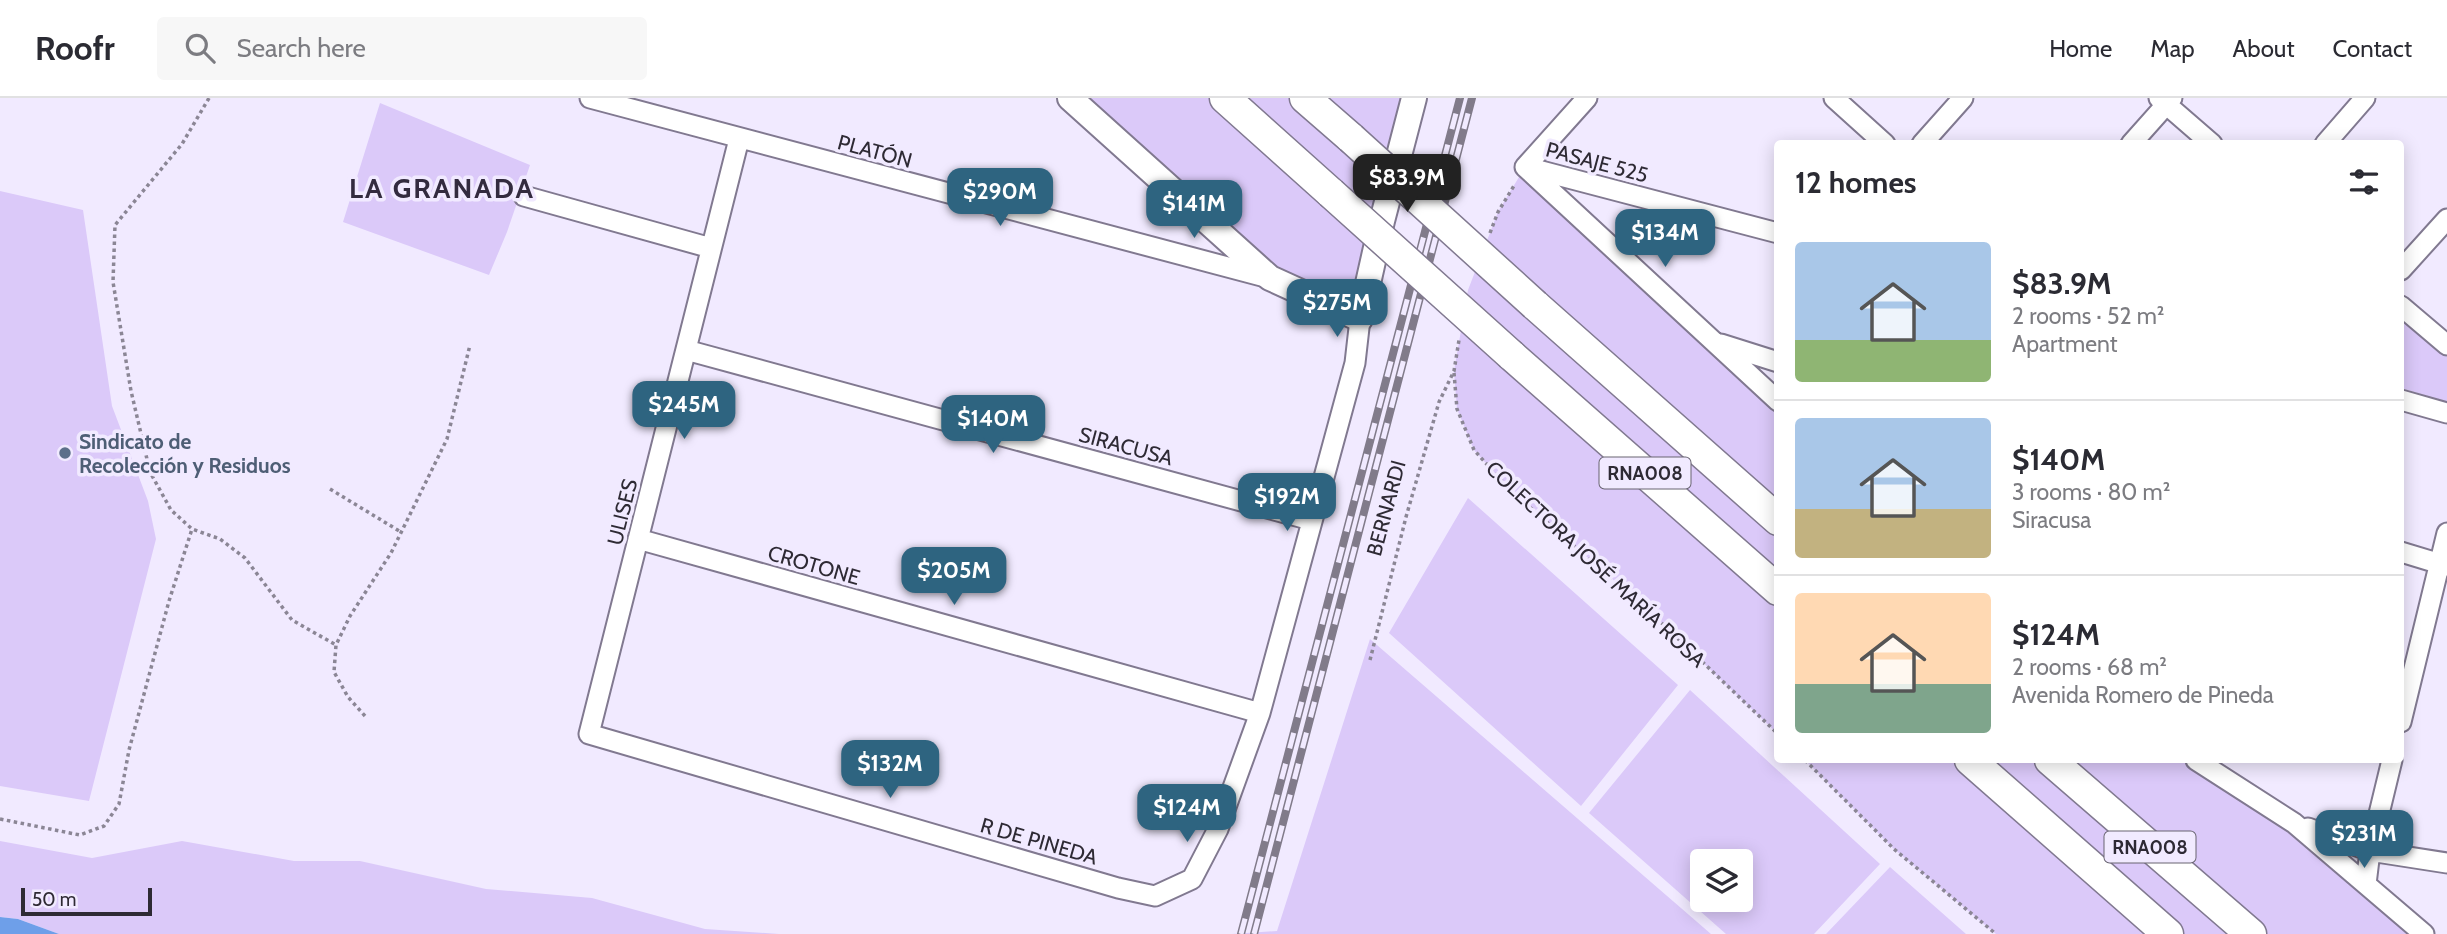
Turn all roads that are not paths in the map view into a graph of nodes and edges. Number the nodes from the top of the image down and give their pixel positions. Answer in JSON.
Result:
{"nodes":[{"id":1,"x":590,"y":98,"type":"edge"},
{"id":2,"x":1070,"y":98,"type":"edge"},
{"id":3,"x":1225,"y":98,"type":"edge"},
{"id":4,"x":1305,"y":98,"type":"edge"},
{"id":5,"x":1414,"y":98,"type":"edge"},
{"id":6,"x":1587,"y":98,"type":"edge"},
{"id":7,"x":1834,"y":98,"type":"edge"},
{"id":8,"x":1963,"y":98,"type":"edge"},
{"id":9,"x":2365,"y":98,"type":"edge"},
{"id":10,"x":2166,"y":100,"type":"edge"},
{"id":11,"x":739,"y":139,"type":"junction"},
{"id":12,"x":1881,"y":140,"type":"edge"},
{"id":13,"x":1926,"y":140,"type":"edge"},
{"id":14,"x":2134,"y":140,"type":"edge"},
{"id":15,"x":2208,"y":140,"type":"edge"},
{"id":16,"x":2328,"y":140,"type":"edge"},
{"id":17,"x":1525,"y":167,"type":"junction"},
{"id":18,"x":524,"y":196,"type":"dead end"},
{"id":19,"x":2447,"y":219,"type":"edge"},
{"id":20,"x":1774,"y":232,"type":"edge"},
{"id":21,"x":711,"y":248,"type":"junction"},
{"id":22,"x":2404,"y":268,"type":"edge"},
{"id":23,"x":1270,"y":278,"type":"junction"},
{"id":24,"x":2404,"y":309,"type":"edge"},
{"id":25,"x":1360,"y":320,"type":"junction"},
{"id":26,"x":1713,"y":342,"type":"junction"},
{"id":27,"x":2447,"y":345,"type":"edge"},
{"id":28,"x":686,"y":350,"type":"junction"},
{"id":29,"x":1774,"y":361,"type":"edge"},
{"id":30,"x":1774,"y":397,"type":"edge"},
{"id":31,"x":2404,"y":401,"type":"edge"},
{"id":32,"x":2447,"y":413,"type":"edge"},
{"id":33,"x":1774,"y":516,"type":"edge"},
{"id":34,"x":1311,"y":520,"type":"junction"},
{"id":35,"x":2447,"y":533,"type":"edge"},
{"id":36,"x":638,"y":539,"type":"junction"},
{"id":37,"x":2404,"y":553,"type":"edge"},
{"id":38,"x":2443,"y":565,"type":"edge"},
{"id":39,"x":1774,"y":586,"type":"edge"},
{"id":40,"x":2404,"y":711,"type":"edge"},
{"id":41,"x":1260,"y":713,"type":"junction"},
{"id":42,"x":589,"y":734,"type":"joint"},
{"id":43,"x":1973,"y":763,"type":"edge"},
{"id":44,"x":2053,"y":763,"type":"edge"},
{"id":45,"x":2201,"y":763,"type":"edge"},
{"id":46,"x":2391,"y":763,"type":"edge"},
{"id":47,"x":2294,"y":823,"type":"junction"},
{"id":48,"x":2370,"y":851,"type":"junction"},
{"id":49,"x":2447,"y":863,"type":"edge"},
{"id":50,"x":2366,"y":884,"type":"junction"},
{"id":51,"x":2168,"y":934,"type":"edge"},
{"id":52,"x":2251,"y":934,"type":"edge"},
{"id":53,"x":2424,"y":934,"type":"edge"}],
"edges":[{"from":1,"to":11,"type":"street","name":"PLATÓN"},
{"from":2,"to":23,"type":"main road"},
{"from":3,"to":39,"type":"highway","number":"RNA008","bridge":true},
{"from":4,"to":33,"type":"highway","number":"RNA008","bridge":true},
{"from":5,"to":25,"type":"main road"},
{"from":6,"to":17,"type":"street"},
{"from":7,"to":12,"type":"street"},
{"from":8,"to":13,"type":"street"},
{"from":9,"to":16,"type":"street"},
{"from":10,"to":14,"type":"street"},
{"from":10,"to":15,"type":"street"},
{"from":11,"to":21,"type":"street","name":"ULISES"},
{"from":11,"to":23,"type":"street","name":"PLATÓN"},
{"from":17,"to":20,"type":"street","name":"PASAJE 525"},
{"from":17,"to":26,"type":"street"},
{"from":18,"to":21,"type":"street"},
{"from":19,"to":22,"type":"street"},
{"from":21,"to":28,"type":"street","name":"ULISES"},
{"from":23,"to":25,"type":"main road"},
{"from":24,"to":27,"type":"street"},
{"from":25,"to":34,"type":"street"},
{"from":26,"to":29,"type":"street"},
{"from":26,"to":30,"type":"street"},
{"from":28,"to":34,"type":"street","name":"SIRACUSA"},
{"from":28,"to":36,"type":"street","name":"ULISES"},
{"from":31,"to":32,"type":"street"},
{"from":34,"to":41,"type":"street"},
{"from":35,"to":38,"type":"street"},
{"from":36,"to":41,"type":"street","name":"CROTONE"},
{"from":36,"to":42,"type":"street","name":"ULISES"},
{"from":37,"to":38,"type":"street"},
{"from":38,"to":40,"type":"street"},
{"from":41,"to":42,"type":"street","name":"R DE PINEDA"},
{"from":43,"to":51,"type":"highway","number":"RNA008"},
{"from":44,"to":52,"type":"highway","number":"RNA008"},
{"from":45,"to":47,"type":"street"},
{"from":46,"to":48,"type":"street"},
{"from":47,"to":48,"type":"street"},
{"from":47,"to":50,"type":"street"},
{"from":48,"to":49,"type":"street"},
{"from":48,"to":50,"type":"street"},
{"from":50,"to":53,"type":"street"}]}
